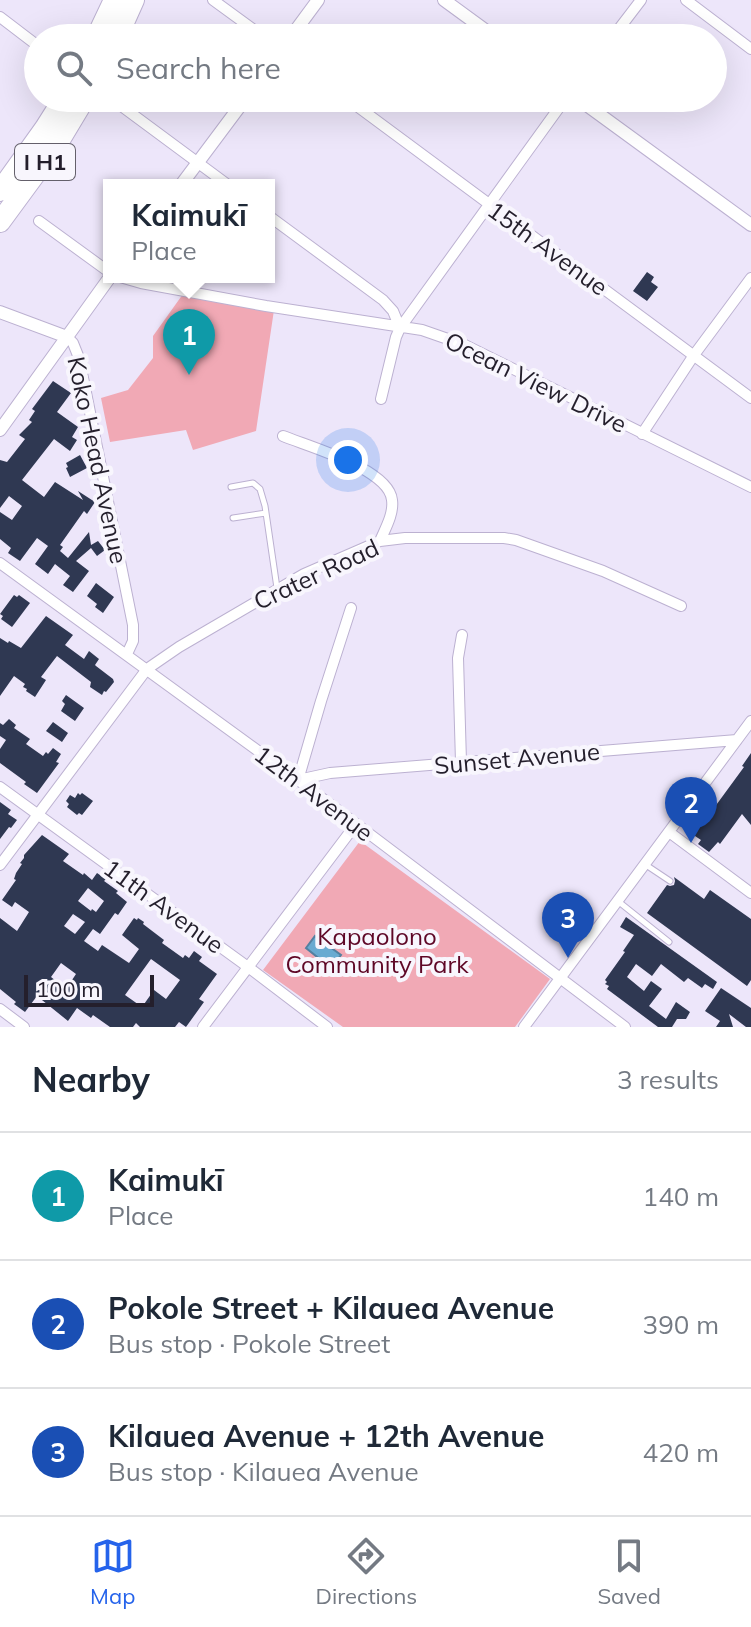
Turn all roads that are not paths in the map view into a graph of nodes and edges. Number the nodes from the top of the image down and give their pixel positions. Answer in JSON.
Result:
{"nodes":[{"id":1,"x":114,"y":0,"type":"edge"},
{"id":2,"x":134,"y":0,"type":"edge"},
{"id":3,"x":213,"y":0,"type":"edge"},
{"id":4,"x":318,"y":0,"type":"edge"},
{"id":5,"x":444,"y":0,"type":"edge"},
{"id":6,"x":641,"y":0,"type":"edge"},
{"id":7,"x":686,"y":0,"type":"edge"},
{"id":8,"x":0,"y":17,"type":"edge"},
{"id":9,"x":103,"y":24,"type":"edge"},
{"id":10,"x":123,"y":24,"type":"edge"},
{"id":11,"x":246,"y":24,"type":"edge"},
{"id":12,"x":300,"y":24,"type":"edge"},
{"id":13,"x":477,"y":24,"type":"edge"},
{"id":14,"x":623,"y":24,"type":"edge"},
{"id":15,"x":718,"y":24,"type":"edge"},
{"id":16,"x":727,"y":31,"type":"edge"},
{"id":17,"x":24,"y":35,"type":"edge"},
{"id":18,"x":751,"y":49,"type":"edge"},
{"id":19,"x":54,"y":112,"type":"edge"},
{"id":20,"x":77,"y":112,"type":"edge"},
{"id":21,"x":129,"y":112,"type":"edge"},
{"id":22,"x":236,"y":112,"type":"edge"},
{"id":23,"x":365,"y":112,"type":"edge"},
{"id":24,"x":556,"y":112,"type":"edge"},
{"id":25,"x":596,"y":112,"type":"edge"},
{"id":26,"x":198,"y":163,"type":"junction"},
{"id":27,"x":186,"y":179,"type":"edge"},
{"id":28,"x":220,"y":179,"type":"edge"},
{"id":29,"x":0,"y":191,"type":"edge"},
{"id":30,"x":489,"y":204,"type":"junction"},
{"id":31,"x":275,"y":220,"type":"edge"},
{"id":32,"x":39,"y":221,"type":"dead end"},
{"id":33,"x":0,"y":222,"type":"edge"},
{"id":34,"x":751,"y":225,"type":"edge"},
{"id":35,"x":103,"y":270,"type":"edge"},
{"id":36,"x":751,"y":278,"type":"edge"},
{"id":37,"x":104,"y":283,"type":"edge"},
{"id":38,"x":141,"y":283,"type":"edge"},
{"id":39,"x":0,"y":312,"type":"edge"},
{"id":40,"x":400,"y":328,"type":"junction"},
{"id":41,"x":67,"y":337,"type":"junction"},
{"id":42,"x":694,"y":355,"type":"junction"},
{"id":43,"x":751,"y":398,"type":"edge"},
{"id":44,"x":381,"y":399,"type":"dead end"},
{"id":45,"x":0,"y":430,"type":"edge"},
{"id":46,"x":642,"y":434,"type":"junction"},
{"id":47,"x":283,"y":436,"type":"dead end"},
{"id":48,"x":231,"y":487,"type":"dead end"},
{"id":49,"x":751,"y":487,"type":"edge"},
{"id":50,"x":266,"y":513,"type":"junction"},
{"id":51,"x":233,"y":518,"type":"dead end"},
{"id":52,"x":380,"y":541,"type":"junction"},
{"id":53,"x":0,"y":563,"type":"edge"},
{"id":54,"x":277,"y":589,"type":"junction"},
{"id":55,"x":681,"y":606,"type":"dead end"},
{"id":56,"x":351,"y":608,"type":"dead end"},
{"id":57,"x":462,"y":635,"type":"dead end"},
{"id":58,"x":127,"y":654,"type":"junction"},
{"id":59,"x":147,"y":669,"type":"junction"},
{"id":60,"x":751,"y":721,"type":"edge"},
{"id":61,"x":737,"y":740,"type":"junction"},
{"id":62,"x":461,"y":762,"type":"junction"},
{"id":63,"x":298,"y":780,"type":"junction"},
{"id":64,"x":0,"y":787,"type":"edge"},
{"id":65,"x":37,"y":814,"type":"junction"},
{"id":66,"x":356,"y":824,"type":"junction"},
{"id":67,"x":669,"y":832,"type":"junction"},
{"id":68,"x":646,"y":864,"type":"junction"},
{"id":69,"x":0,"y":865,"type":"edge"},
{"id":70,"x":670,"y":881,"type":"dead end"},
{"id":71,"x":751,"y":893,"type":"edge"},
{"id":72,"x":618,"y":901,"type":"junction"},
{"id":73,"x":669,"y":942,"type":"dead end"},
{"id":74,"x":248,"y":967,"type":"junction"},
{"id":75,"x":560,"y":978,"type":"junction"},
{"id":76,"x":0,"y":1009,"type":"edge"},
{"id":77,"x":24,"y":1027,"type":"edge"},
{"id":78,"x":203,"y":1027,"type":"edge"},
{"id":79,"x":327,"y":1027,"type":"edge"},
{"id":80,"x":524,"y":1027,"type":"edge"},
{"id":81,"x":625,"y":1027,"type":"edge"}],
"edges":[{"from":1,"to":9,"type":"highway"},
{"from":2,"to":10,"type":"highway"},
{"from":3,"to":11,"type":"street"},
{"from":4,"to":12,"type":"street"},
{"from":5,"to":13,"type":"street"},
{"from":6,"to":14,"type":"street"},
{"from":7,"to":15,"type":"street"},
{"from":8,"to":17,"type":"street"},
{"from":16,"to":18,"type":"street"},
{"from":19,"to":29,"type":"highway","number":"I H1"},
{"from":20,"to":33,"type":"highway","number":"I H1"},
{"from":21,"to":26,"type":"street"},
{"from":22,"to":26,"type":"street"},
{"from":23,"to":30,"type":"street","name":"15th Avenue"},
{"from":24,"to":30,"type":"street"},
{"from":25,"to":34,"type":"street"},
{"from":26,"to":27,"type":"street"},
{"from":26,"to":28,"type":"street"},
{"from":30,"to":40,"type":"street"},
{"from":30,"to":42,"type":"street","name":"15th Avenue"},
{"from":31,"to":40,"type":"street"},
{"from":32,"to":35,"type":"street"},
{"from":36,"to":42,"type":"street"},
{"from":37,"to":41,"type":"street"},
{"from":38,"to":40,"type":"street","name":"Ocean View Drive"},
{"from":39,"to":41,"type":"street","name":"Koko Head Avenue"},
{"from":40,"to":44,"type":"street"},
{"from":40,"to":46,"type":"street","name":"Ocean View Drive"},
{"from":41,"to":45,"type":"street"},
{"from":41,"to":58,"type":"street","name":"Koko Head Avenue"},
{"from":42,"to":43,"type":"street","name":"15th Avenue"},
{"from":42,"to":46,"type":"street"},
{"from":46,"to":49,"type":"street","name":"Ocean View Drive"},
{"from":47,"to":52,"type":"street"},
{"from":48,"to":50,"type":"lane"},
{"from":50,"to":51,"type":"lane"},
{"from":50,"to":54,"type":"lane"},
{"from":52,"to":54,"type":"street","name":"Crater Road"},
{"from":52,"to":55,"type":"street","name":"Crater Road"},
{"from":53,"to":58,"type":"street","name":"12th Avenue"},
{"from":54,"to":59,"type":"street","name":"Crater Road"},
{"from":56,"to":63,"type":"street"},
{"from":57,"to":62,"type":"street"},
{"from":58,"to":59,"type":"street","name":"12th Avenue"},
{"from":59,"to":63,"type":"street","name":"12th Avenue"},
{"from":59,"to":65,"type":"street","name":"Crater Road"},
{"from":60,"to":61,"type":"street"},
{"from":61,"to":62,"type":"street","name":"Sunset Avenue"},
{"from":61,"to":67,"type":"street"},
{"from":62,"to":63,"type":"street","name":"Sunset Avenue"},
{"from":63,"to":66,"type":"street","name":"12th Avenue"},
{"from":64,"to":65,"type":"street","name":"11th Avenue"},
{"from":65,"to":69,"type":"street","name":"Crater Road"},
{"from":65,"to":74,"type":"street","name":"11th Avenue"},
{"from":66,"to":74,"type":"street"},
{"from":66,"to":75,"type":"street","name":"12th Avenue"},
{"from":67,"to":68,"type":"street"},
{"from":67,"to":71,"type":"street"},
{"from":68,"to":70,"type":"lane"},
{"from":68,"to":72,"type":"street"},
{"from":72,"to":73,"type":"lane"},
{"from":72,"to":75,"type":"street"},
{"from":74,"to":78,"type":"street"},
{"from":74,"to":79,"type":"street","name":"11th Avenue"},
{"from":75,"to":80,"type":"street"},
{"from":75,"to":81,"type":"street","name":"12th Avenue"},
{"from":76,"to":77,"type":"street"}]}
